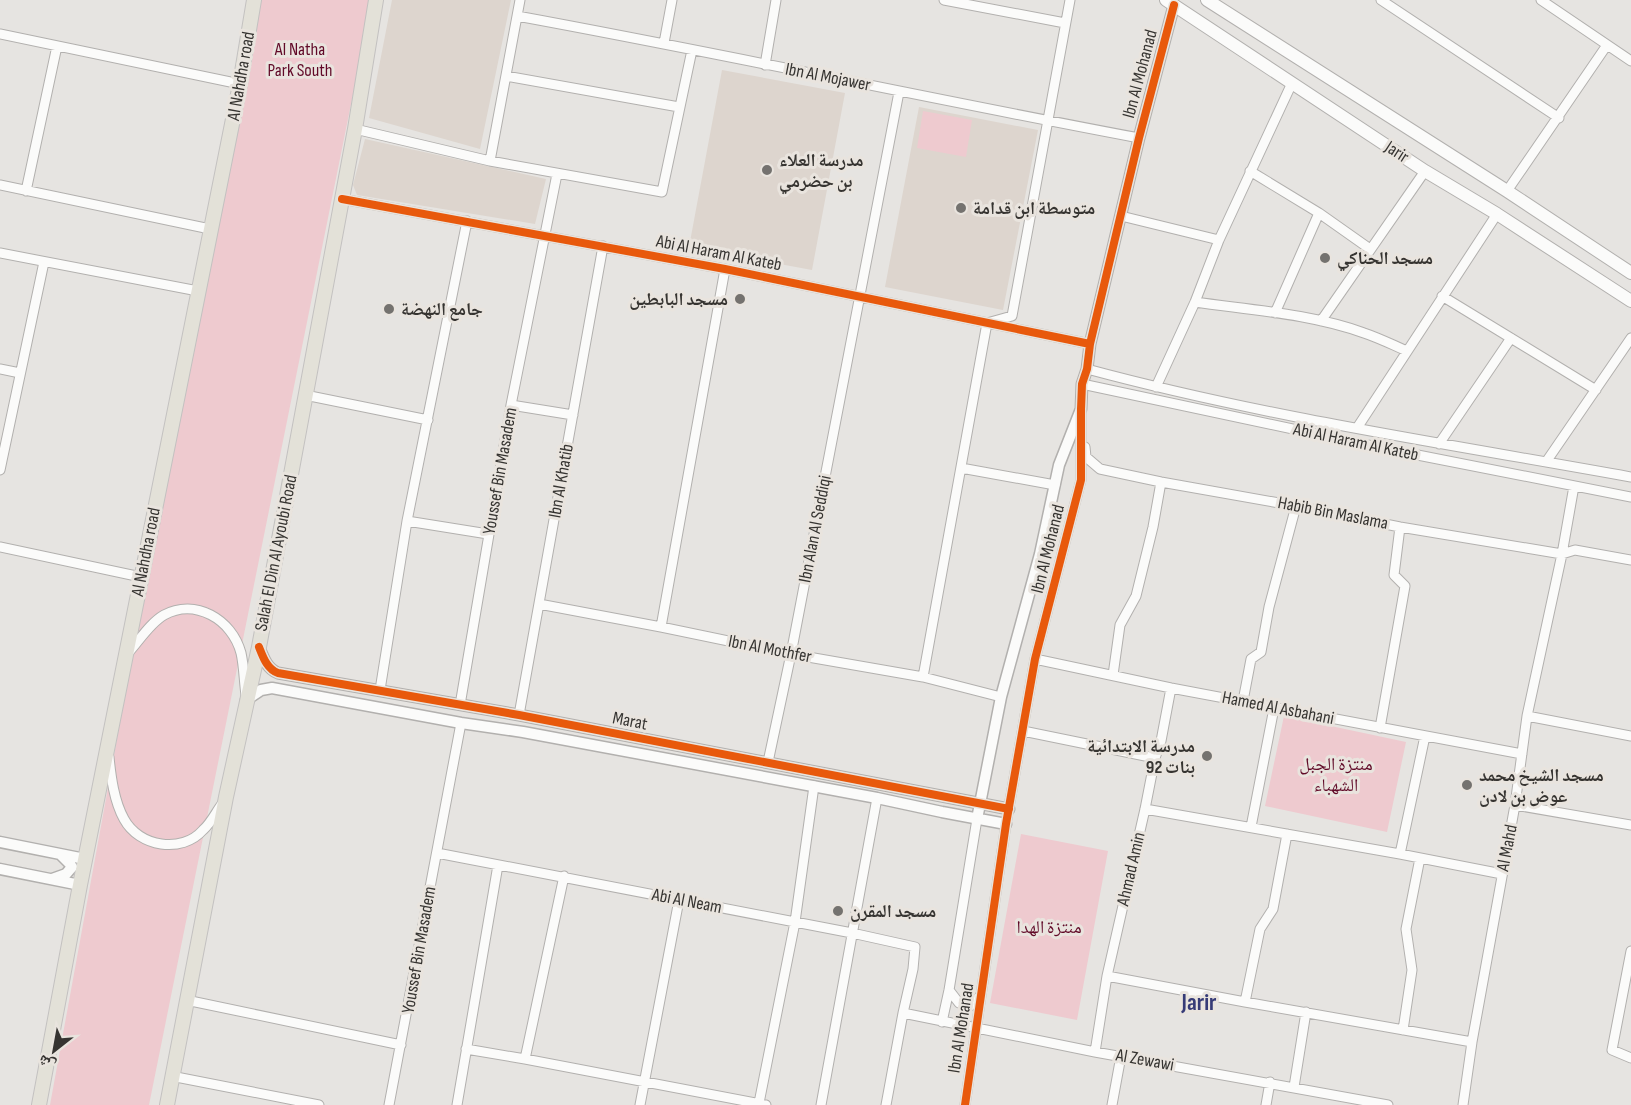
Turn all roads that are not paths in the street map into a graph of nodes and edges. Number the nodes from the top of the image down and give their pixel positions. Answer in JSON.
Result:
{"nodes":[{"id":1,"x":254,"y":0,"type":"edge"},
{"id":2,"x":376,"y":0,"type":"edge"},
{"id":3,"x":520,"y":0,"type":"edge"},
{"id":4,"x":672,"y":0,"type":"edge"},
{"id":5,"x":776,"y":0,"type":"edge"},
{"id":6,"x":944,"y":0,"type":"edge"},
{"id":7,"x":1070,"y":0,"type":"edge"},
{"id":8,"x":1381,"y":0,"type":"edge"},
{"id":9,"x":1541,"y":0,"type":"edge"},
{"id":10,"x":1211,"y":1,"type":"edge"},
{"id":11,"x":1170,"y":3,"type":"edge"},
{"id":12,"x":517,"y":16,"type":"junction"},
{"id":13,"x":1065,"y":24,"type":"junction"},
{"id":14,"x":0,"y":34,"type":"edge"},
{"id":15,"x":664,"y":43,"type":"junction"},
{"id":16,"x":1607,"y":45,"type":"junction"},
{"id":17,"x":57,"y":46,"type":"junction"},
{"id":18,"x":692,"y":50,"type":"junction"},
{"id":19,"x":1631,"y":61,"type":"edge"},
{"id":20,"x":765,"y":65,"type":"junction"},
{"id":21,"x":506,"y":76,"type":"junction"},
{"id":22,"x":1292,"y":83,"type":"junction"},
{"id":23,"x":240,"y":84,"type":"junction"},
{"id":24,"x":899,"y":92,"type":"junction"},
{"id":25,"x":679,"y":107,"type":"junction"},
{"id":26,"x":1559,"y":118,"type":"junction"},
{"id":27,"x":1048,"y":121,"type":"junction"},
{"id":28,"x":355,"y":129,"type":"junction"},
{"id":29,"x":1139,"y":138,"type":"junction"},
{"id":30,"x":490,"y":160,"type":"junction"},
{"id":31,"x":1250,"y":171,"type":"junction"},
{"id":32,"x":1425,"y":171,"type":"junction"},
{"id":33,"x":557,"y":174,"type":"junction"},
{"id":34,"x":0,"y":185,"type":"edge"},
{"id":35,"x":26,"y":191,"type":"junction"},
{"id":36,"x":1508,"y":191,"type":"junction"},
{"id":37,"x":342,"y":199,"type":"junction"},
{"id":38,"x":1319,"y":213,"type":"junction"},
{"id":39,"x":1497,"y":214,"type":"junction"},
{"id":40,"x":1121,"y":216,"type":"junction"},
{"id":41,"x":467,"y":221,"type":"junction"},
{"id":42,"x":210,"y":229,"type":"junction"},
{"id":43,"x":543,"y":237,"type":"junction"},
{"id":44,"x":1219,"y":240,"type":"junction"},
{"id":45,"x":603,"y":246,"type":"junction"},
{"id":46,"x":1370,"y":249,"type":"junction"},
{"id":47,"x":0,"y":253,"type":"edge"},
{"id":48,"x":44,"y":262,"type":"junction"},
{"id":49,"x":725,"y":269,"type":"junction"},
{"id":50,"x":1631,"y":273,"type":"edge"},
{"id":51,"x":198,"y":291,"type":"junction"},
{"id":52,"x":860,"y":296,"type":"junction"},
{"id":53,"x":1442,"y":296,"type":"junction"},
{"id":54,"x":1631,"y":301,"type":"edge"},
{"id":55,"x":1195,"y":302,"type":"junction"},
{"id":56,"x":1275,"y":313,"type":"junction"},
{"id":57,"x":1321,"y":321,"type":"junction"},
{"id":58,"x":987,"y":323,"type":"junction"},
{"id":59,"x":1510,"y":338,"type":"junction"},
{"id":60,"x":1631,"y":338,"type":"edge"},
{"id":61,"x":1090,"y":344,"type":"junction"},
{"id":62,"x":1407,"y":351,"type":"junction"},
{"id":63,"x":0,"y":369,"type":"edge"},
{"id":64,"x":1087,"y":369,"type":"junction"},
{"id":65,"x":20,"y":373,"type":"junction"},
{"id":66,"x":1082,"y":384,"type":"junction"},
{"id":67,"x":1156,"y":387,"type":"junction"},
{"id":68,"x":1596,"y":390,"type":"junction"},
{"id":69,"x":305,"y":395,"type":"junction"},
{"id":70,"x":511,"y":405,"type":"junction"},
{"id":71,"x":1080,"y":409,"type":"junction"},
{"id":72,"x":573,"y":416,"type":"junction"},
{"id":73,"x":428,"y":420,"type":"junction"},
{"id":74,"x":1357,"y":428,"type":"junction"},
{"id":75,"x":1439,"y":444,"type":"junction"},
{"id":76,"x":1546,"y":462,"type":"junction"},
{"id":77,"x":961,"y":468,"type":"junction"},
{"id":78,"x":0,"y":470,"type":"edge"},
{"id":79,"x":1631,"y":477,"type":"edge"},
{"id":80,"x":1161,"y":482,"type":"junction"},
{"id":81,"x":1055,"y":485,"type":"junction"},
{"id":82,"x":1574,"y":486,"type":"junction"},
{"id":83,"x":1631,"y":497,"type":"edge"},
{"id":84,"x":1296,"y":506,"type":"junction"},
{"id":85,"x":407,"y":521,"type":"junction"},
{"id":86,"x":1400,"y":526,"type":"junction"},
{"id":87,"x":488,"y":534,"type":"junction"},
{"id":88,"x":0,"y":547,"type":"edge"},
{"id":89,"x":1562,"y":554,"type":"junction"},
{"id":90,"x":1631,"y":560,"type":"edge"},
{"id":91,"x":141,"y":576,"type":"junction"},
{"id":92,"x":539,"y":604,"type":"junction"},
{"id":93,"x":661,"y":627,"type":"junction"},
{"id":94,"x":259,"y":647,"type":"junction"},
{"id":95,"x":791,"y":654,"type":"junction"},
{"id":96,"x":125,"y":655,"type":"junction"},
{"id":97,"x":1035,"y":659,"type":"junction"},
{"id":98,"x":1113,"y":675,"type":"junction"},
{"id":99,"x":302,"y":677,"type":"junction"},
{"id":100,"x":923,"y":677,"type":"junction"},
{"id":101,"x":1171,"y":688,"type":"junction"},
{"id":102,"x":380,"y":690,"type":"junction"},
{"id":103,"x":302,"y":694,"type":"junction"},
{"id":104,"x":1001,"y":697,"type":"junction"},
{"id":105,"x":246,"y":700,"type":"junction"},
{"id":106,"x":1243,"y":701,"type":"junction"},
{"id":107,"x":460,"y":705,"type":"junction"},
{"id":108,"x":1274,"y":708,"type":"junction"},
{"id":109,"x":519,"y":716,"type":"junction"},
{"id":110,"x":1527,"y":716,"type":"junction"},
{"id":111,"x":461,"y":723,"type":"junction"},
{"id":112,"x":1380,"y":728,"type":"junction"},
{"id":113,"x":1023,"y":730,"type":"junction"},
{"id":114,"x":1425,"y":736,"type":"junction"},
{"id":115,"x":1631,"y":736,"type":"edge"},
{"id":116,"x":108,"y":742,"type":"junction"},
{"id":117,"x":1522,"y":754,"type":"junction"},
{"id":118,"x":1155,"y":758,"type":"junction"},
{"id":119,"x":768,"y":762,"type":"junction"},
{"id":120,"x":814,"y":786,"type":"junction"},
{"id":121,"x":943,"y":796,"type":"junction"},
{"id":122,"x":226,"y":797,"type":"junction"},
{"id":123,"x":877,"y":798,"type":"junction"},
{"id":124,"x":980,"y":803,"type":"junction"},
{"id":125,"x":1515,"y":805,"type":"junction"},
{"id":126,"x":1009,"y":809,"type":"junction"},
{"id":127,"x":1145,"y":809,"type":"junction"},
{"id":128,"x":942,"y":812,"type":"junction"},
{"id":129,"x":977,"y":819,"type":"junction"},
{"id":130,"x":1006,"y":824,"type":"junction"},
{"id":131,"x":1631,"y":825,"type":"edge"},
{"id":132,"x":1251,"y":827,"type":"junction"},
{"id":133,"x":1287,"y":834,"type":"junction"},
{"id":134,"x":0,"y":842,"type":"edge"},
{"id":135,"x":436,"y":853,"type":"junction"},
{"id":136,"x":60,"y":854,"type":"junction"},
{"id":137,"x":1400,"y":854,"type":"junction"},
{"id":138,"x":1420,"y":858,"type":"junction"},
{"id":139,"x":85,"y":859,"type":"junction"},
{"id":140,"x":498,"y":865,"type":"junction"},
{"id":141,"x":0,"y":869,"type":"edge"},
{"id":142,"x":1502,"y":874,"type":"junction"},
{"id":143,"x":564,"y":876,"type":"junction"},
{"id":144,"x":52,"y":879,"type":"junction"},
{"id":145,"x":80,"y":885,"type":"junction"},
{"id":146,"x":679,"y":900,"type":"junction"},
{"id":147,"x":795,"y":922,"type":"junction"},
{"id":148,"x":852,"y":933,"type":"junction"},
{"id":149,"x":1631,"y":951,"type":"edge"},
{"id":150,"x":1107,"y":976,"type":"junction"},
{"id":151,"x":949,"y":990,"type":"junction"},
{"id":152,"x":981,"y":995,"type":"junction"},
{"id":153,"x":186,"y":1000,"type":"junction"},
{"id":154,"x":1245,"y":1002,"type":"junction"},
{"id":155,"x":1305,"y":1012,"type":"junction"},
{"id":156,"x":903,"y":1013,"type":"junction"},
{"id":157,"x":942,"y":1022,"type":"junction"},
{"id":158,"x":976,"y":1028,"type":"junction"},
{"id":159,"x":1403,"y":1030,"type":"junction"},
{"id":160,"x":1472,"y":1042,"type":"junction"},
{"id":161,"x":401,"y":1045,"type":"junction"},
{"id":162,"x":465,"y":1049,"type":"junction"},
{"id":163,"x":1095,"y":1052,"type":"junction"},
{"id":164,"x":1121,"y":1056,"type":"junction"},
{"id":165,"x":1631,"y":1058,"type":"edge"},
{"id":166,"x":525,"y":1059,"type":"junction"},
{"id":167,"x":171,"y":1076,"type":"junction"},
{"id":168,"x":644,"y":1082,"type":"junction"},
{"id":169,"x":1270,"y":1083,"type":"junction"},
{"id":170,"x":1293,"y":1087,"type":"junction"},
{"id":171,"x":1354,"y":1102,"type":"edge"},
{"id":172,"x":762,"y":1104,"type":"edge"},
{"id":173,"x":39,"y":1105,"type":"edge"},
{"id":174,"x":166,"y":1105,"type":"edge"},
{"id":175,"x":319,"y":1105,"type":"edge"},
{"id":176,"x":389,"y":1105,"type":"edge"},
{"id":177,"x":457,"y":1105,"type":"edge"},
{"id":178,"x":640,"y":1105,"type":"edge"},
{"id":179,"x":821,"y":1105,"type":"edge"},
{"id":180,"x":886,"y":1105,"type":"edge"},
{"id":181,"x":965,"y":1105,"type":"edge"},
{"id":182,"x":1112,"y":1105,"type":"edge"},
{"id":183,"x":1266,"y":1105,"type":"edge"},
{"id":184,"x":1388,"y":1105,"type":"edge"},
{"id":185,"x":1463,"y":1105,"type":"edge"}],
"edges":[{"from":1,"to":23,"type":"main road","name":"Al Nahdha road"},
{"from":2,"to":28,"type":"main road","name":"Salah El Din Al Ayoubi Road"},
{"from":3,"to":12,"type":"street"},
{"from":4,"to":15,"type":"street"},
{"from":5,"to":20,"type":"street"},
{"from":6,"to":13,"type":"street"},
{"from":7,"to":13,"type":"street"},
{"from":8,"to":26,"type":"street"},
{"from":9,"to":16,"type":"street"},
{"from":10,"to":36,"type":"main road","name":"Jarir"},
{"from":11,"to":22,"type":"main road","name":"Jarir"},
{"from":11,"to":29,"type":"street","name":"Ibn Al Mohanad"},
{"from":12,"to":15,"type":"street","name":"Ibn Al Mojawer"},
{"from":12,"to":21,"type":"street"},
{"from":13,"to":27,"type":"street"},
{"from":14,"to":17,"type":"street"},
{"from":15,"to":18,"type":"street","name":"Ibn Al Mojawer"},
{"from":16,"to":19,"type":"street"},
{"from":16,"to":26,"type":"street"},
{"from":17,"to":23,"type":"street"},
{"from":17,"to":35,"type":"street"},
{"from":18,"to":20,"type":"street","name":"Ibn Al Mojawer"},
{"from":18,"to":25,"type":"street"},
{"from":20,"to":24,"type":"street","name":"Ibn Al Mojawer"},
{"from":21,"to":25,"type":"street"},
{"from":21,"to":30,"type":"street"},
{"from":22,"to":31,"type":"street"},
{"from":22,"to":32,"type":"main road","name":"Jarir"},
{"from":23,"to":42,"type":"main road","name":"Al Nahdha road"},
{"from":24,"to":27,"type":"street","name":"Ibn Al Mojawer"},
{"from":24,"to":52,"type":"street","name":"Ibn Alan Al Seddiqi"},
{"from":25,"to":33,"type":"street"},
{"from":26,"to":36,"type":"street"},
{"from":27,"to":29,"type":"street","name":"Ibn Al Mojawer"},
{"from":27,"to":58,"type":"street"},
{"from":28,"to":30,"type":"street"},
{"from":28,"to":37,"type":"main road","name":"Salah El Din Al Ayoubi Road"},
{"from":29,"to":40,"type":"street","name":"Ibn Al Mohanad"},
{"from":30,"to":33,"type":"street"},
{"from":31,"to":38,"type":"street"},
{"from":31,"to":44,"type":"street"},
{"from":32,"to":39,"type":"main road","name":"Jarir"},
{"from":32,"to":46,"type":"street"},
{"from":33,"to":43,"type":"street","name":"Youssef Bin Masadem"},
{"from":34,"to":35,"type":"street"},
{"from":35,"to":42,"type":"street"},
{"from":36,"to":50,"type":"main road","name":"Jarir"},
{"from":37,"to":41,"type":"street","name":"Abi Al Haram Al Kateb"},
{"from":37,"to":69,"type":"main road","name":"Salah El Din Al Ayoubi Road"},
{"from":38,"to":46,"type":"street"},
{"from":38,"to":56,"type":"street"},
{"from":39,"to":53,"type":"street"},
{"from":39,"to":54,"type":"main road","name":"Jarir"},
{"from":40,"to":44,"type":"street"},
{"from":40,"to":61,"type":"street","name":"Ibn Al Mohanad"},
{"from":41,"to":43,"type":"street","name":"Abi Al Haram Al Kateb"},
{"from":41,"to":73,"type":"street"},
{"from":42,"to":51,"type":"main road","name":"Al Nahdha road"},
{"from":43,"to":45,"type":"street","name":"Abi Al Haram Al Kateb"},
{"from":43,"to":70,"type":"street","name":"Youssef Bin Masadem"},
{"from":44,"to":55,"type":"street"},
{"from":45,"to":49,"type":"street","name":"Abi Al Haram Al Kateb"},
{"from":45,"to":72,"type":"street","name":"Ibn Al Khatib"},
{"from":46,"to":57,"type":"street"},
{"from":47,"to":48,"type":"street"},
{"from":48,"to":51,"type":"street"},
{"from":48,"to":65,"type":"street"},
{"from":49,"to":52,"type":"street","name":"Abi Al Haram Al Kateb"},
{"from":49,"to":93,"type":"street"},
{"from":51,"to":91,"type":"main road","name":"Al Nahdha road"},
{"from":52,"to":58,"type":"street","name":"Abi Al Haram Al Kateb"},
{"from":52,"to":95,"type":"street","name":"Ibn Alan Al Seddiqi"},
{"from":53,"to":59,"type":"street"},
{"from":53,"to":62,"type":"street"},
{"from":55,"to":56,"type":"street"},
{"from":55,"to":67,"type":"street"},
{"from":56,"to":57,"type":"street"},
{"from":57,"to":62,"type":"street"},
{"from":58,"to":61,"type":"street","name":"Abi Al Haram Al Kateb"},
{"from":58,"to":77,"type":"street"},
{"from":59,"to":68,"type":"street"},
{"from":59,"to":75,"type":"street"},
{"from":60,"to":68,"type":"street"},
{"from":61,"to":64,"type":"street","name":"Ibn Al Mohanad"},
{"from":62,"to":74,"type":"street"},
{"from":63,"to":65,"type":"street"},
{"from":64,"to":66,"type":"street","name":"Ibn Al Mohanad"},
{"from":64,"to":67,"type":"street","name":"Abi Al Haram Al Kateb"},
{"from":65,"to":78,"type":"street"},
{"from":66,"to":71,"type":"street","name":"Ibn Al Mohanad"},
{"from":66,"to":82,"type":"street","name":"Abi Al Haram Al Kateb"},
{"from":67,"to":74,"type":"street","name":"Abi Al Haram Al Kateb"},
{"from":68,"to":76,"type":"street"},
{"from":69,"to":73,"type":"street"},
{"from":69,"to":94,"type":"main road","name":"Salah El Din Al Ayoubi Road"},
{"from":70,"to":72,"type":"street"},
{"from":70,"to":87,"type":"street","name":"Youssef Bin Masadem"},
{"from":71,"to":80,"type":"street","name":"Habib Bin Maslama"},
{"from":71,"to":81,"type":"street","name":"Ibn Al Mohanad"},
{"from":71,"to":97,"type":"street","name":"Ibn Al Mohanad"},
{"from":72,"to":92,"type":"street","name":"Ibn Al Khatib"},
{"from":73,"to":85,"type":"street"},
{"from":74,"to":75,"type":"street","name":"Abi Al Haram Al Kateb"},
{"from":75,"to":76,"type":"street","name":"Abi Al Haram Al Kateb"},
{"from":76,"to":79,"type":"street","name":"Abi Al Haram Al Kateb"},
{"from":77,"to":81,"type":"street"},
{"from":77,"to":100,"type":"street"},
{"from":80,"to":84,"type":"street","name":"Habib Bin Maslama"},
{"from":80,"to":98,"type":"street"},
{"from":81,"to":104,"type":"street","name":"Ibn Al Mohanad"},
{"from":82,"to":83,"type":"street","name":"Abi Al Haram Al Kateb"},
{"from":82,"to":89,"type":"street","name":"Al Mahd"},
{"from":84,"to":86,"type":"street","name":"Habib Bin Maslama"},
{"from":84,"to":106,"type":"street"},
{"from":85,"to":87,"type":"street"},
{"from":85,"to":102,"type":"street"},
{"from":86,"to":89,"type":"street","name":"Habib Bin Maslama"},
{"from":86,"to":112,"type":"street"},
{"from":87,"to":107,"type":"street","name":"Youssef Bin Masadem"},
{"from":88,"to":91,"type":"street"},
{"from":89,"to":90,"type":"street","name":"Habib Bin Maslama"},
{"from":89,"to":110,"type":"street","name":"Al Mahd"},
{"from":91,"to":96,"type":"main road","name":"Al Nahdha road"},
{"from":92,"to":93,"type":"street","name":"Ibn Al Mothfer"},
{"from":92,"to":109,"type":"street","name":"Ibn Al Khatib"},
{"from":93,"to":95,"type":"street","name":"Ibn Al Mothfer"},
{"from":94,"to":99,"type":"street","name":"Marat"},
{"from":94,"to":105,"type":"main road","name":"Salah El Din Al Ayoubi Road"},
{"from":95,"to":100,"type":"street","name":"Ibn Al Mothfer"},
{"from":95,"to":119,"type":"street","name":"Ibn Alan Al Seddiqi"},
{"from":96,"to":105,"type":"street"},
{"from":96,"to":116,"type":"main road","name":"Al Nahdha road"},
{"from":97,"to":98,"type":"street","name":"Hamed Al Asbahani"},
{"from":97,"to":113,"type":"street","name":"Ibn Al Mohanad"},
{"from":98,"to":101,"type":"street","name":"Hamed Al Asbahani"},
{"from":99,"to":102,"type":"street","name":"Marat"},
{"from":99,"to":103,"type":"street"},
{"from":100,"to":104,"type":"street","name":"Ibn Al Mothfer"},
{"from":101,"to":106,"type":"street","name":"Hamed Al Asbahani"},
{"from":101,"to":118,"type":"street","name":"Ahmad Amin"},
{"from":102,"to":107,"type":"street","name":"Marat"},
{"from":103,"to":105,"type":"street","name":"Marat"},
{"from":103,"to":111,"type":"street","name":"Marat"},
{"from":104,"to":124,"type":"street","name":"Ibn Al Mohanad"},
{"from":105,"to":122,"type":"main road","name":"Salah El Din Al Ayoubi Road"},
{"from":106,"to":108,"type":"street","name":"Hamed Al Asbahani"},
{"from":107,"to":109,"type":"street","name":"Marat"},
{"from":108,"to":112,"type":"street","name":"Hamed Al Asbahani"},
{"from":108,"to":132,"type":"street"},
{"from":109,"to":119,"type":"street","name":"Marat"},
{"from":110,"to":115,"type":"street"},
{"from":110,"to":117,"type":"street","name":"Al Mahd"},
{"from":111,"to":120,"type":"street","name":"Marat"},
{"from":111,"to":135,"type":"street","name":"Youssef Bin Masadem"},
{"from":112,"to":114,"type":"street","name":"Hamed Al Asbahani"},
{"from":113,"to":118,"type":"street"},
{"from":113,"to":126,"type":"street","name":"Ibn Al Mohanad"},
{"from":114,"to":117,"type":"street","name":"Hamed Al Asbahani"},
{"from":114,"to":137,"type":"street"},
{"from":116,"to":122,"type":"street"},
{"from":116,"to":139,"type":"main road","name":"Al Nahdha road"},
{"from":117,"to":125,"type":"street","name":"Al Mahd"},
{"from":118,"to":127,"type":"street","name":"Ahmad Amin"},
{"from":119,"to":121,"type":"street","name":"Marat"},
{"from":120,"to":123,"type":"street","name":"Marat"},
{"from":120,"to":147,"type":"street"},
{"from":121,"to":124,"type":"street","name":"Marat"},
{"from":121,"to":128,"type":"street"},
{"from":122,"to":153,"type":"main road","name":"Salah El Din Al Ayoubi Road"},
{"from":123,"to":128,"type":"street","name":"Marat"},
{"from":123,"to":148,"type":"street"},
{"from":124,"to":126,"type":"street","name":"Marat"},
{"from":124,"to":129,"type":"street","name":"Ibn Al Mohanad"},
{"from":125,"to":131,"type":"street"},
{"from":125,"to":142,"type":"street","name":"Al Mahd"},
{"from":126,"to":130,"type":"street","name":"Ibn Al Mohanad"},
{"from":127,"to":132,"type":"street"},
{"from":127,"to":150,"type":"street","name":"Ahmad Amin"},
{"from":128,"to":129,"type":"street","name":"Marat"},
{"from":129,"to":130,"type":"street","name":"Marat"},
{"from":129,"to":151,"type":"street","name":"Ibn Al Mohanad"},
{"from":130,"to":152,"type":"street","name":"Ibn Al Mohanad"},
{"from":132,"to":133,"type":"street"},
{"from":133,"to":137,"type":"street"},
{"from":133,"to":154,"type":"street"},
{"from":134,"to":136,"type":"street"},
{"from":135,"to":140,"type":"street","name":"Abi Al Neam"},
{"from":135,"to":161,"type":"street","name":"Youssef Bin Masadem"},
{"from":136,"to":139,"type":"street"},
{"from":136,"to":144,"type":"street"},
{"from":137,"to":138,"type":"street"},
{"from":138,"to":142,"type":"street"},
{"from":138,"to":159,"type":"street"},
{"from":139,"to":145,"type":"main road","name":"Al Nahdha road"},
{"from":140,"to":143,"type":"street","name":"Abi Al Neam"},
{"from":140,"to":162,"type":"street"},
{"from":141,"to":144,"type":"street"},
{"from":142,"to":160,"type":"street","name":"Al Mahd"},
{"from":143,"to":146,"type":"street","name":"Abi Al Neam"},
{"from":143,"to":166,"type":"street"},
{"from":144,"to":145,"type":"street"},
{"from":145,"to":173,"type":"main road","name":"Al Nahdha road"},
{"from":146,"to":147,"type":"street","name":"Abi Al Neam"},
{"from":146,"to":168,"type":"street"},
{"from":147,"to":148,"type":"street","name":"Abi Al Neam"},
{"from":147,"to":172,"type":"street"},
{"from":148,"to":156,"type":"street","name":"Abi Al Neam"},
{"from":148,"to":179,"type":"street"},
{"from":149,"to":165,"type":"street"},
{"from":150,"to":154,"type":"street"},
{"from":150,"to":163,"type":"street","name":"Ahmad Amin"},
{"from":151,"to":152,"type":"street"},
{"from":151,"to":157,"type":"street","name":"Ibn Al Mohanad"},
{"from":152,"to":158,"type":"street","name":"Ibn Al Mohanad"},
{"from":153,"to":161,"type":"street"},
{"from":153,"to":167,"type":"main road","name":"Salah El Din Al Ayoubi Road"},
{"from":154,"to":155,"type":"street"},
{"from":155,"to":159,"type":"street"},
{"from":155,"to":170,"type":"street"},
{"from":156,"to":157,"type":"street","name":"Al Zewawi"},
{"from":156,"to":180,"type":"street"},
{"from":157,"to":158,"type":"street","name":"Al Zewawi"},
{"from":158,"to":163,"type":"street","name":"Al Zewawi"},
{"from":158,"to":181,"type":"street","name":"Ibn Al Mohanad"},
{"from":159,"to":160,"type":"street"},
{"from":160,"to":185,"type":"street","name":"Al Mahd"},
{"from":161,"to":176,"type":"street","name":"Youssef Bin Masadem"},
{"from":162,"to":166,"type":"street"},
{"from":162,"to":177,"type":"street"},
{"from":163,"to":164,"type":"street","name":"Al Zewawi"},
{"from":164,"to":169,"type":"street","name":"Al Zewawi"},
{"from":164,"to":182,"type":"street"},
{"from":166,"to":168,"type":"street"},
{"from":167,"to":174,"type":"main road","name":"Salah El Din Al Ayoubi Road"},
{"from":167,"to":175,"type":"street"},
{"from":168,"to":172,"type":"street"},
{"from":168,"to":178,"type":"street"},
{"from":169,"to":170,"type":"street","name":"Al Zewawi"},
{"from":169,"to":183,"type":"street"},
{"from":170,"to":171,"type":"street","name":"Al Zewawi"},
{"from":171,"to":184,"type":"street","name":"Al Zewawi"}]}
